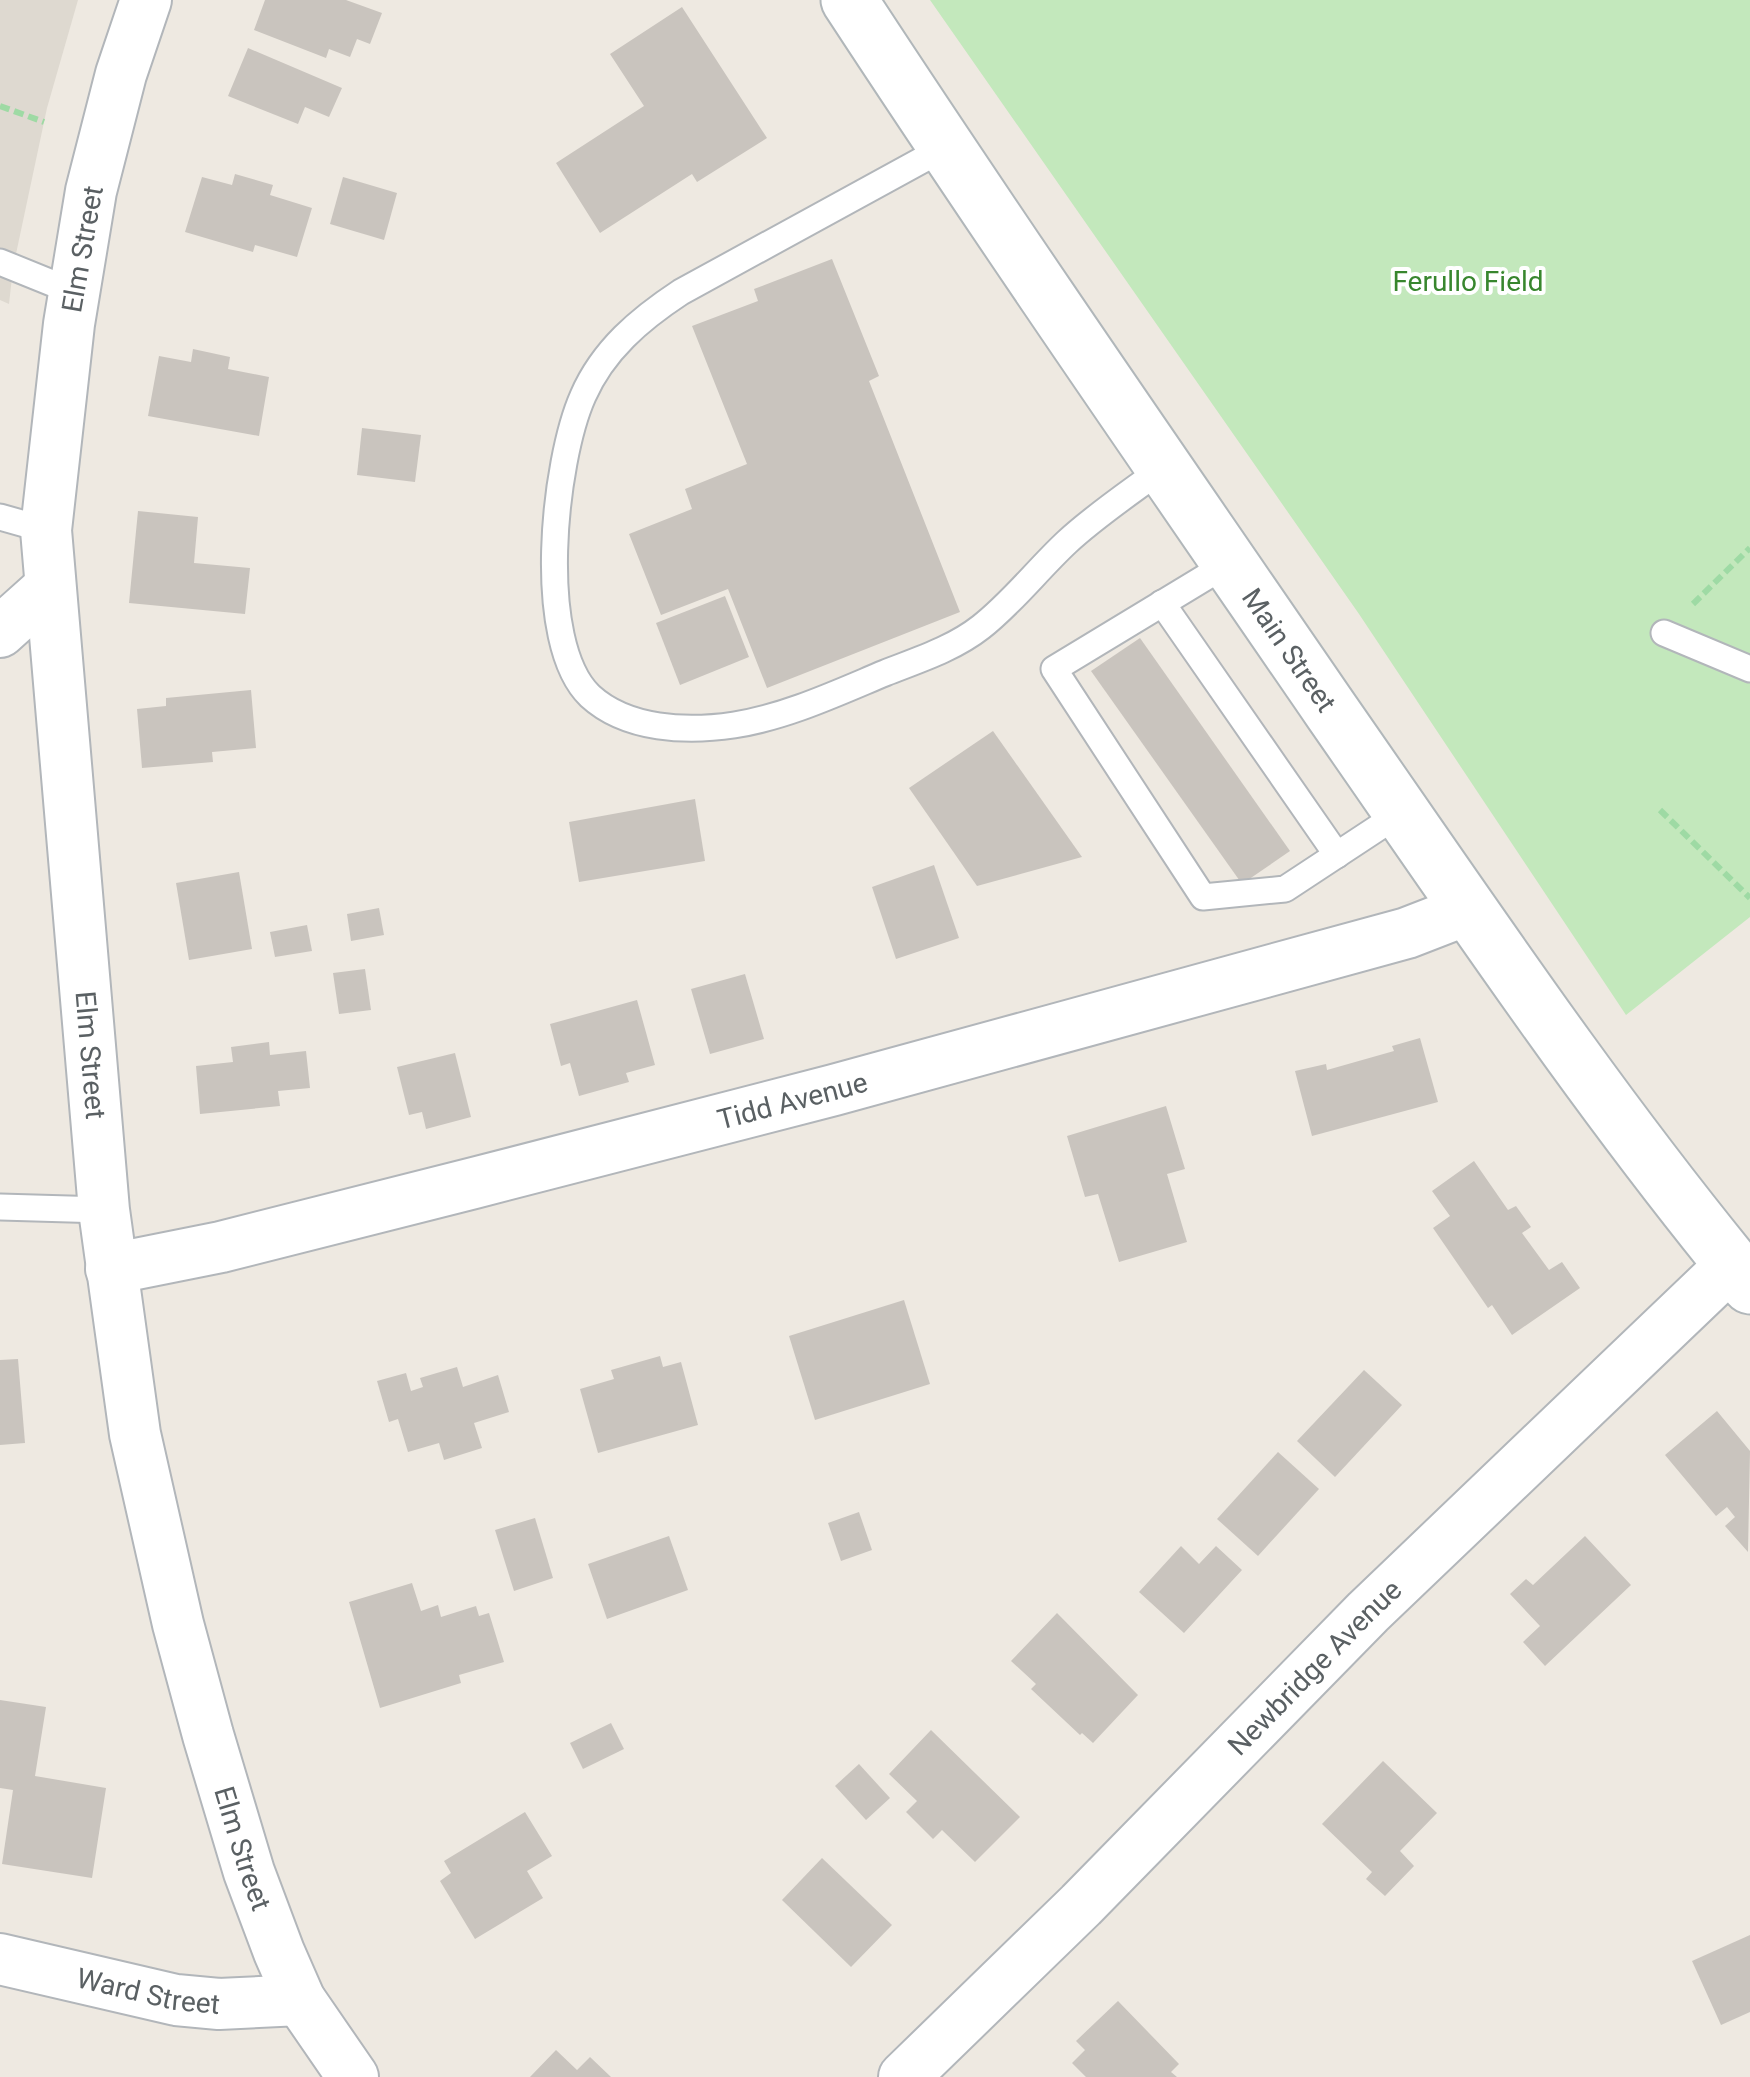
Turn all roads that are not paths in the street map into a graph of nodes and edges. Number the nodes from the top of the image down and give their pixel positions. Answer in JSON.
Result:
{"nodes":[{"id":1,"x":146,"y":0,"type":"edge"},
{"id":2,"x":849,"y":0,"type":"edge"},
{"id":3,"x":946,"y":147,"type":"junction"},
{"id":4,"x":0,"y":262,"type":"edge"},
{"id":5,"x":74,"y":292,"type":"junction"},
{"id":6,"x":1163,"y":468,"type":"junction"},
{"id":7,"x":23,"y":523,"type":"edge"},
{"id":8,"x":1229,"y":563,"type":"junction"},
{"id":9,"x":50,"y":587,"type":"junction"},
{"id":10,"x":1162,"y":603,"type":"junction"},
{"id":11,"x":0,"y":632,"type":"edge"},
{"id":12,"x":1664,"y":634,"type":"road end"},
{"id":13,"x":1750,"y":669,"type":"edge"},
{"id":14,"x":1402,"y":812,"type":"junction"},
{"id":15,"x":1337,"y":855,"type":"junction"},
{"id":16,"x":1469,"y":909,"type":"junction"},
{"id":17,"x":0,"y":1207,"type":"edge"},
{"id":18,"x":104,"y":1210,"type":"junction"},
{"id":19,"x":111,"y":1269,"type":"junction"},
{"id":20,"x":1741,"y":1276,"type":"edge"},
{"id":21,"x":0,"y":1959,"type":"edge"},
{"id":22,"x":300,"y":2000,"type":"junction"},
{"id":23,"x":353,"y":2077,"type":"edge"},
{"id":24,"x":904,"y":2077,"type":"edge"}],
"edges":[{"from":1,"to":5,"type":"street","name":"Elm Street"},
{"from":2,"to":3,"type":"main road","name":"Main Street"},
{"from":3,"to":6,"type":"main road","name":"Main Street"},
{"from":3,"to":6,"type":"lane"},
{"from":4,"to":5,"type":"lane"},
{"from":5,"to":7,"type":"street","name":"Elm Street"},
{"from":6,"to":8,"type":"main road","name":"Main Street"},
{"from":7,"to":9,"type":"street","name":"Elm Street"},
{"from":8,"to":10,"type":"lane"},
{"from":8,"to":14,"type":"main road","name":"Main Street"},
{"from":9,"to":11,"type":"street"},
{"from":9,"to":18,"type":"street","name":"Elm Street"},
{"from":10,"to":15,"type":"lane"},
{"from":10,"to":15,"type":"lane"},
{"from":12,"to":13,"type":"lane"},
{"from":14,"to":15,"type":"lane"},
{"from":14,"to":16,"type":"main road","name":"Main Street"},
{"from":16,"to":19,"type":"street","name":"Tidd Avenue"},
{"from":16,"to":20,"type":"main road","name":"Main Street"},
{"from":17,"to":18,"type":"lane"},
{"from":18,"to":19,"type":"street","name":"Elm Street"},
{"from":19,"to":22,"type":"street","name":"Elm Street"},
{"from":20,"to":24,"type":"street","name":"Newbridge Avenue"},
{"from":21,"to":22,"type":"street","name":"Ward Street"},
{"from":22,"to":23,"type":"street","name":"Elm Street"}]}
